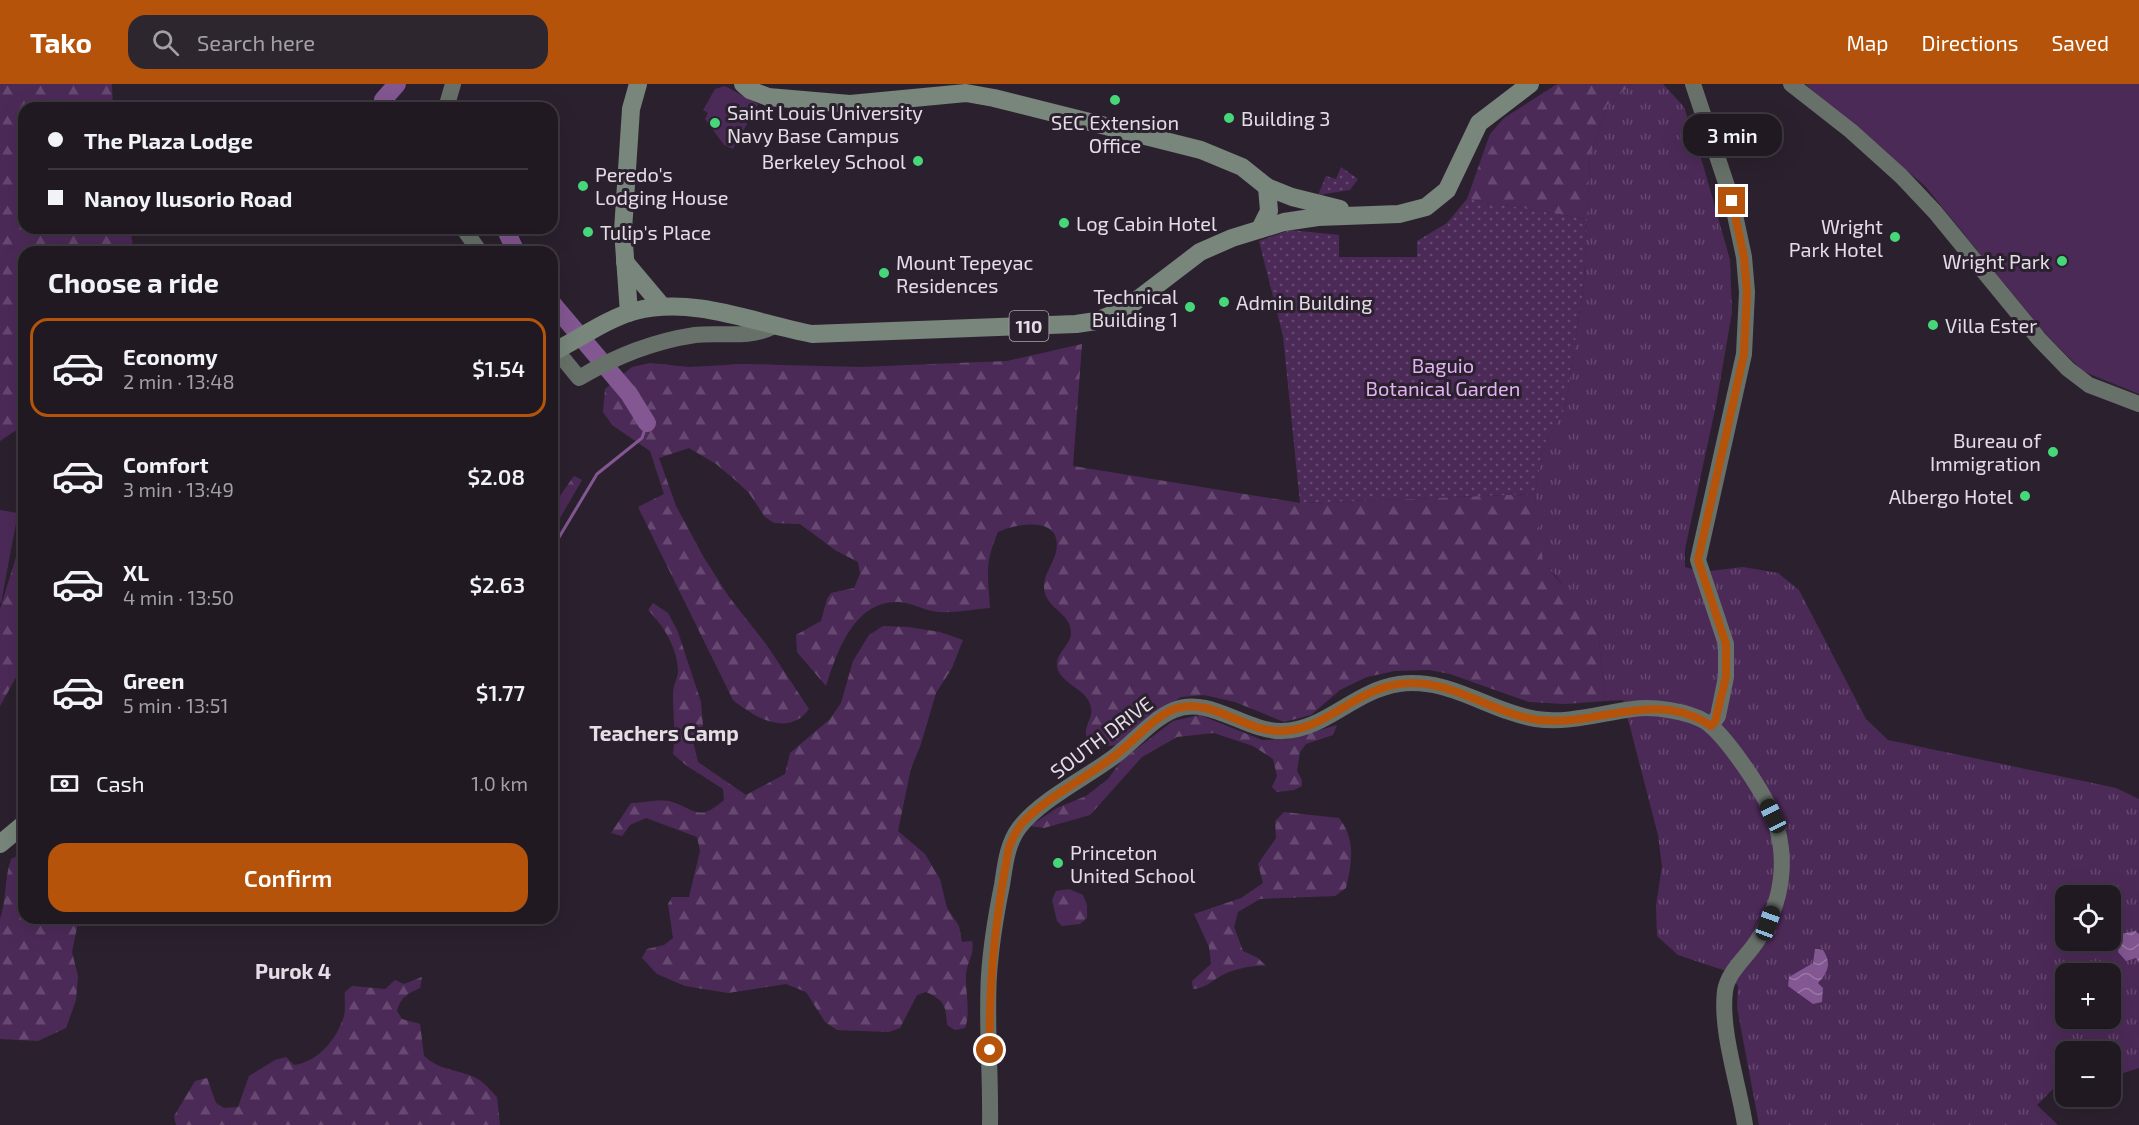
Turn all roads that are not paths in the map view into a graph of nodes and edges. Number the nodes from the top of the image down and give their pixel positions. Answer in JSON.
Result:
{"nodes":[{"id":1,"x":453,"y":84,"type":"edge"},
{"id":2,"x":639,"y":84,"type":"edge"},
{"id":3,"x":743,"y":84,"type":"edge"},
{"id":4,"x":1530,"y":84,"type":"edge"},
{"id":5,"x":1693,"y":84,"type":"edge"},
{"id":6,"x":1791,"y":84,"type":"edge"},
{"id":7,"x":448,"y":102,"type":"edge"},
{"id":8,"x":1267,"y":187,"type":"junction"},
{"id":9,"x":1357,"y":215,"type":"junction"},
{"id":10,"x":1260,"y":229,"type":"junction"},
{"id":11,"x":625,"y":262,"type":"junction"},
{"id":12,"x":662,"y":306,"type":"junction"},
{"id":13,"x":628,"y":314,"type":"junction"},
{"id":14,"x":772,"y":327,"type":"junction"},
{"id":15,"x":558,"y":350,"type":"edge"},
{"id":16,"x":558,"y":350,"type":"edge"},
{"id":17,"x":2139,"y":404,"type":"edge"},
{"id":18,"x":1710,"y":719,"type":"junction"},
{"id":19,"x":18,"y":829,"type":"edge"},
{"id":20,"x":0,"y":844,"type":"edge"},
{"id":21,"x":990,"y":1125,"type":"edge"},
{"id":22,"x":1745,"y":1125,"type":"edge"}],
"edges":[{"from":1,"to":7,"type":"main road"},
{"from":2,"to":11,"type":"main road"},
{"from":3,"to":8,"type":"main road"},
{"from":4,"to":9,"type":"main road","number":"110"},
{"from":5,"to":18,"type":"main road"},
{"from":6,"to":17,"type":"main road"},
{"from":8,"to":9,"type":"main road"},
{"from":8,"to":10,"type":"main road"},
{"from":9,"to":10,"type":"main road","number":"110"},
{"from":10,"to":14,"type":"main road","number":"110"},
{"from":11,"to":12,"type":"main road"},
{"from":11,"to":13,"type":"main road"},
{"from":12,"to":13,"type":"main road","number":"110"},
{"from":12,"to":14,"type":"main road","number":"110"},
{"from":13,"to":16,"type":"main road","number":"110"},
{"from":14,"to":15,"type":"main road"},
{"from":18,"to":21,"type":"main road","name":"SOUTH DRIVE"},
{"from":18,"to":22,"type":"main road"},
{"from":19,"to":20,"type":"main road"}]}
